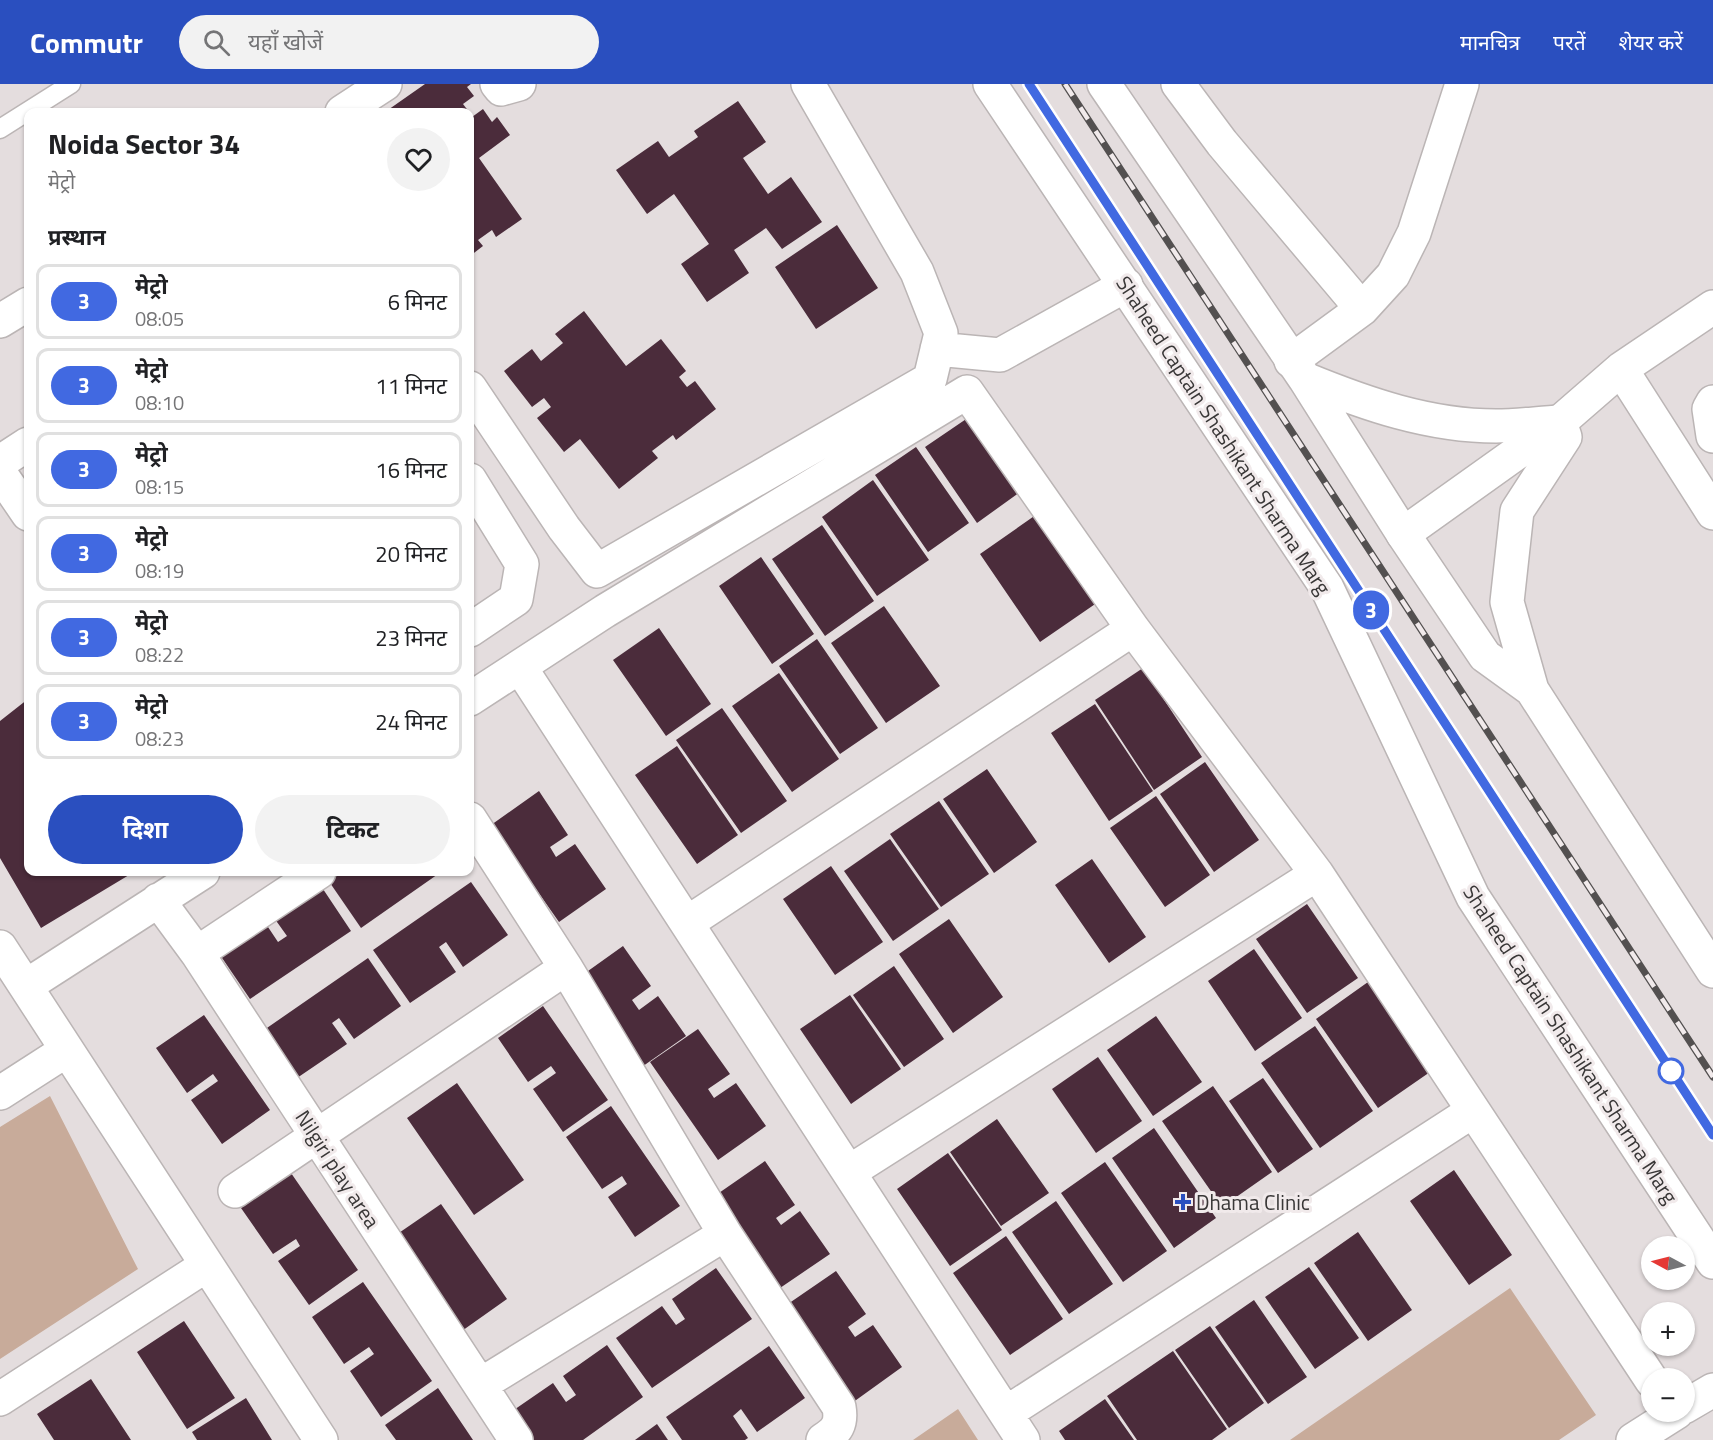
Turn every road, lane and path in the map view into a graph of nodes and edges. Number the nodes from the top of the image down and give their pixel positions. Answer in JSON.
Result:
{"nodes":[{"id":1,"x":70,"y":84,"type":"edge"},
{"id":2,"x":384,"y":84,"type":"edge"},
{"id":3,"x":497,"y":84,"type":"edge"},
{"id":4,"x":519,"y":84,"type":"edge"},
{"id":5,"x":808,"y":84,"type":"edge"},
{"id":6,"x":990,"y":84,"type":"edge"},
{"id":7,"x":1104,"y":84,"type":"edge"},
{"id":8,"x":1179,"y":84,"type":"edge"},
{"id":9,"x":1462,"y":84,"type":"edge"},
{"id":10,"x":33,"y":108,"type":"edge"},
{"id":11,"x":348,"y":108,"type":"edge"},
{"id":12,"x":24,"y":114,"type":"edge"},
{"id":13,"x":0,"y":129,"type":"edge"},
{"id":14,"x":1126,"y":285,"type":"junction"},
{"id":15,"x":24,"y":306,"type":"edge"},
{"id":16,"x":1713,"y":307,"type":"edge"},
{"id":17,"x":1362,"y":309,"type":"junction"},
{"id":18,"x":0,"y":321,"type":"edge"},
{"id":19,"x":937,"y":349,"type":"junction"},
{"id":20,"x":1621,"y":369,"type":"junction"},
{"id":21,"x":1298,"y":370,"type":"junction"},
{"id":22,"x":474,"y":394,"type":"edge"},
{"id":23,"x":1713,"y":402,"type":"edge"},
{"id":24,"x":1560,"y":422,"type":"junction"},
{"id":25,"x":1713,"y":436,"type":"edge"},
{"id":26,"x":24,"y":447,"type":"edge"},
{"id":27,"x":0,"y":462,"type":"edge"},
{"id":28,"x":0,"y":473,"type":"edge"},
{"id":29,"x":474,"y":499,"type":"edge"},
{"id":30,"x":24,"y":508,"type":"edge"},
{"id":31,"x":1713,"y":513,"type":"edge"},
{"id":32,"x":1403,"y":534,"type":"junction"},
{"id":33,"x":474,"y":627,"type":"edge"},
{"id":34,"x":1133,"y":629,"type":"junction"},
{"id":35,"x":520,"y":666,"type":"junction"},
{"id":36,"x":1532,"y":690,"type":"junction"},
{"id":37,"x":474,"y":696,"type":"edge"},
{"id":38,"x":474,"y":825,"type":"edge"},
{"id":39,"x":1317,"y":874,"type":"junction"},
{"id":40,"x":197,"y":876,"type":"edge"},
{"id":41,"x":313,"y":876,"type":"edge"},
{"id":42,"x":159,"y":900,"type":"junction"},
{"id":43,"x":687,"y":923,"type":"junction"},
{"id":44,"x":0,"y":947,"type":"edge"},
{"id":45,"x":197,"y":953,"type":"junction"},
{"id":46,"x":566,"y":968,"type":"junction"},
{"id":47,"x":1713,"y":971,"type":"edge"},
{"id":48,"x":26,"y":986,"type":"junction"},
{"id":49,"x":67,"y":1050,"type":"junction"},
{"id":50,"x":0,"y":1093,"type":"edge"},
{"id":51,"x":1473,"y":1111,"type":"junction"},
{"id":52,"x":317,"y":1138,"type":"junction"},
{"id":53,"x":849,"y":1172,"type":"junction"},
{"id":54,"x":235,"y":1191,"type":"dead end"},
{"id":55,"x":725,"y":1234,"type":"junction"},
{"id":56,"x":1713,"y":1262,"type":"edge"},
{"id":57,"x":207,"y":1264,"type":"junction"},
{"id":58,"x":1643,"y":1368,"type":"edge"},
{"id":59,"x":480,"y":1385,"type":"junction"},
{"id":60,"x":1713,"y":1390,"type":"edge"},
{"id":61,"x":0,"y":1399,"type":"edge"},
{"id":62,"x":1695,"y":1400,"type":"edge"},
{"id":63,"x":1660,"y":1422,"type":"edge"},
{"id":64,"x":1015,"y":1427,"type":"edge"},
{"id":65,"x":321,"y":1440,"type":"edge"},
{"id":66,"x":516,"y":1440,"type":"edge"},
{"id":67,"x":823,"y":1440,"type":"edge"},
{"id":68,"x":1633,"y":1440,"type":"edge"}],
"edges":[{"from":1,"to":10,"type":"lane"},
{"from":2,"to":11,"type":"street"},
{"from":3,"to":4,"type":"street"},
{"from":5,"to":19,"type":"street"},
{"from":6,"to":14,"type":"street","name":"Shaheed Captain Shashikant Sharma Marg"},
{"from":7,"to":21,"type":"street"},
{"from":8,"to":17,"type":"street"},
{"from":9,"to":17,"type":"street"},
{"from":12,"to":13,"type":"lane"},
{"from":14,"to":19,"type":"street"},
{"from":14,"to":56,"type":"street","name":"Shaheed Captain Shashikant Sharma Marg"},
{"from":15,"to":18,"type":"street"},
{"from":16,"to":20,"type":"street"},
{"from":17,"to":21,"type":"street"},
{"from":19,"to":22,"type":"street"},
{"from":20,"to":24,"type":"street"},
{"from":20,"to":31,"type":"street"},
{"from":21,"to":24,"type":"street"},
{"from":21,"to":32,"type":"street"},
{"from":23,"to":25,"type":"street"},
{"from":24,"to":32,"type":"street"},
{"from":24,"to":36,"type":"street"},
{"from":26,"to":27,"type":"street"},
{"from":28,"to":30,"type":"street"},
{"from":29,"to":33,"type":"street"},
{"from":32,"to":36,"type":"street"},
{"from":34,"to":35,"type":"street"},
{"from":34,"to":39,"type":"street"},
{"from":34,"to":43,"type":"street"},
{"from":35,"to":37,"type":"street"},
{"from":35,"to":43,"type":"street"},
{"from":36,"to":47,"type":"street"},
{"from":38,"to":46,"type":"street"},
{"from":39,"to":51,"type":"street"},
{"from":39,"to":53,"type":"street"},
{"from":40,"to":42,"type":"street"},
{"from":41,"to":45,"type":"street"},
{"from":42,"to":45,"type":"street","name":"Nilgiri play area"},
{"from":42,"to":48,"type":"street"},
{"from":43,"to":53,"type":"street"},
{"from":44,"to":48,"type":"street"},
{"from":45,"to":52,"type":"street","name":"Nilgiri play area"},
{"from":46,"to":52,"type":"street"},
{"from":46,"to":55,"type":"street"},
{"from":48,"to":49,"type":"street"},
{"from":49,"to":50,"type":"street"},
{"from":49,"to":57,"type":"street"},
{"from":51,"to":58,"type":"street"},
{"from":51,"to":64,"type":"street"},
{"from":52,"to":54,"type":"street"},
{"from":52,"to":59,"type":"street","name":"Nilgiri play area"},
{"from":53,"to":64,"type":"street"},
{"from":55,"to":59,"type":"street"},
{"from":55,"to":67,"type":"street"},
{"from":57,"to":61,"type":"street"},
{"from":57,"to":65,"type":"street"},
{"from":59,"to":66,"type":"street","name":"Nilgiri play area"},
{"from":60,"to":62,"type":"street"},
{"from":63,"to":68,"type":"street"}]}
